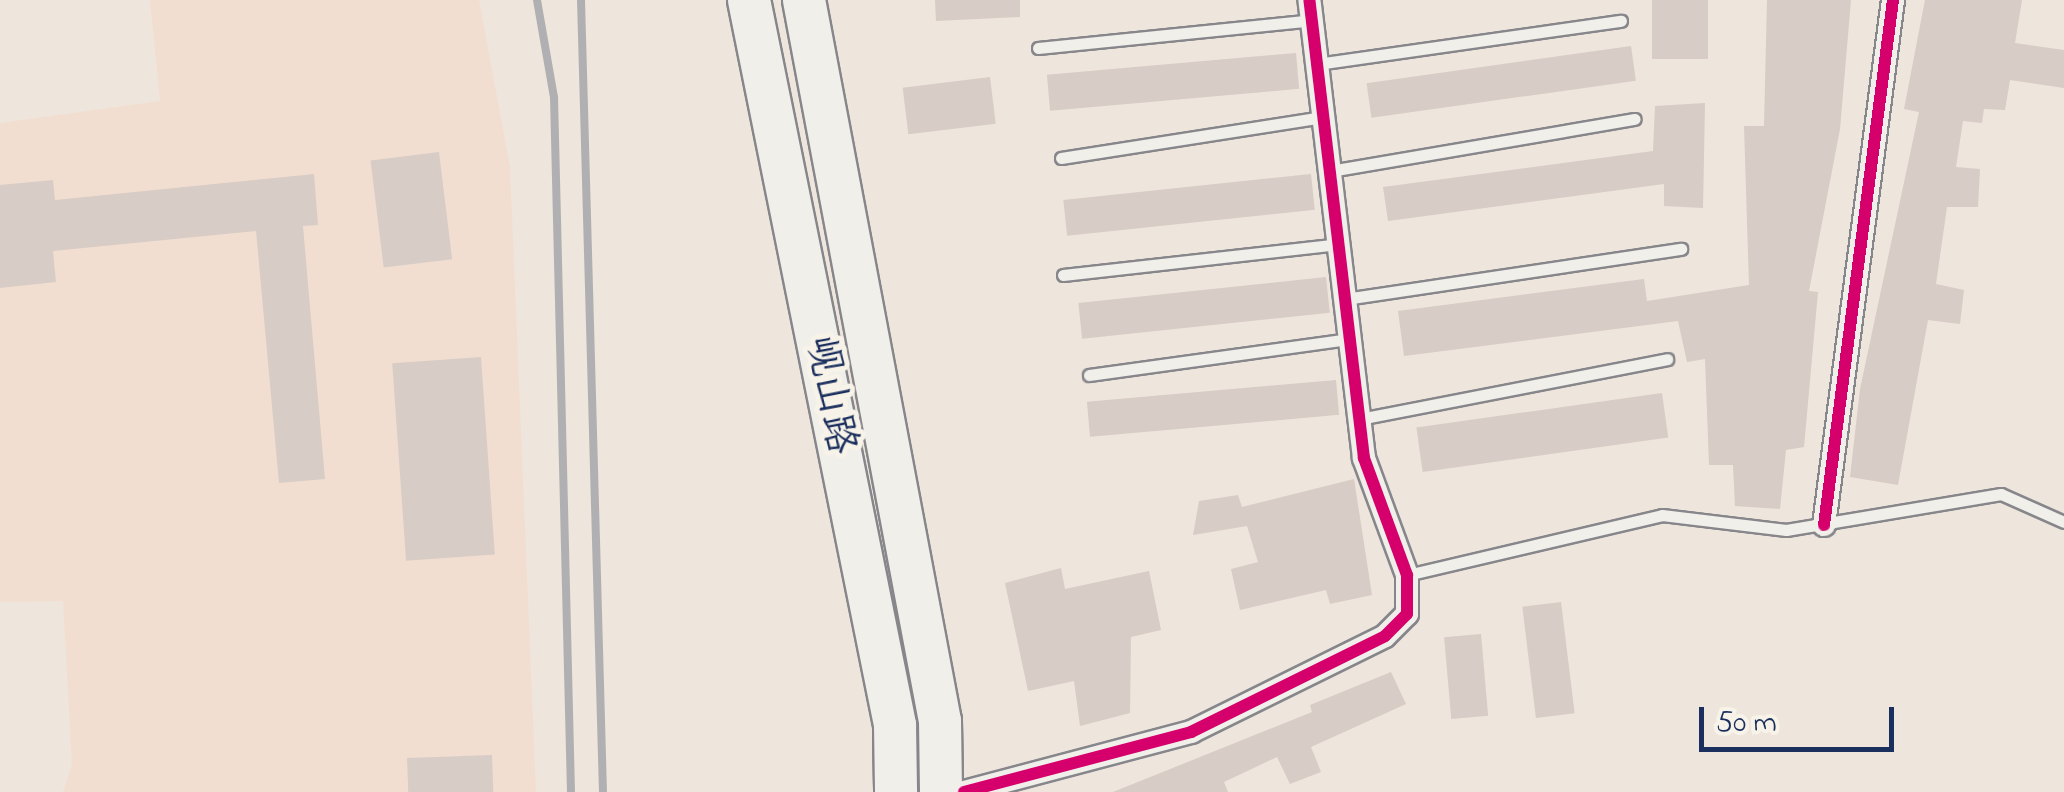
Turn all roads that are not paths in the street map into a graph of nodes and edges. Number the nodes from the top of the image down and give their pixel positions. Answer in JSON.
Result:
{"nodes":[{"id":1,"x":749,"y":0,"type":"edge"},
{"id":2,"x":804,"y":0,"type":"edge"},
{"id":3,"x":1894,"y":0,"type":"edge"},
{"id":4,"x":1311,"y":10,"type":"edge"},
{"id":5,"x":1621,"y":21,"type":"dead end"},
{"id":6,"x":1038,"y":48,"type":"dead end"},
{"id":7,"x":1317,"y":64,"type":"junction"},
{"id":8,"x":1323,"y":118,"type":"junction"},
{"id":9,"x":1635,"y":119,"type":"dead end"},
{"id":10,"x":1061,"y":158,"type":"dead end"},
{"id":11,"x":1330,"y":171,"type":"junction"},
{"id":12,"x":1338,"y":244,"type":"junction"},
{"id":13,"x":1681,"y":249,"type":"dead end"},
{"id":14,"x":1063,"y":275,"type":"dead end"},
{"id":15,"x":1345,"y":299,"type":"junction"},
{"id":16,"x":1350,"y":339,"type":"junction"},
{"id":17,"x":1667,"y":359,"type":"dead end"},
{"id":18,"x":1089,"y":375,"type":"dead end"},
{"id":19,"x":1359,"y":419,"type":"junction"},
{"id":20,"x":2064,"y":522,"type":"edge"},
{"id":21,"x":1824,"y":524,"type":"junction"},
{"id":22,"x":1407,"y":575,"type":"junction"},
{"id":23,"x":896,"y":792,"type":"edge"},
{"id":24,"x":941,"y":792,"type":"edge"},
{"id":25,"x":964,"y":792,"type":"edge"}],
"edges":[{"from":1,"to":23,"type":"highway","name":"岘山路"},
{"from":2,"to":24,"type":"highway","name":"岘山路"},
{"from":3,"to":21,"type":"street"},
{"from":4,"to":6,"type":"lane"},
{"from":4,"to":7,"type":"street"},
{"from":5,"to":7,"type":"lane"},
{"from":7,"to":8,"type":"street"},
{"from":8,"to":10,"type":"lane"},
{"from":8,"to":11,"type":"street"},
{"from":9,"to":11,"type":"lane"},
{"from":11,"to":12,"type":"street"},
{"from":12,"to":14,"type":"lane"},
{"from":12,"to":15,"type":"street"},
{"from":13,"to":15,"type":"lane"},
{"from":15,"to":16,"type":"street"},
{"from":16,"to":18,"type":"lane"},
{"from":16,"to":19,"type":"street"},
{"from":17,"to":19,"type":"lane"},
{"from":19,"to":22,"type":"street"},
{"from":20,"to":21,"type":"lane"},
{"from":21,"to":22,"type":"lane"},
{"from":22,"to":25,"type":"street"}]}
